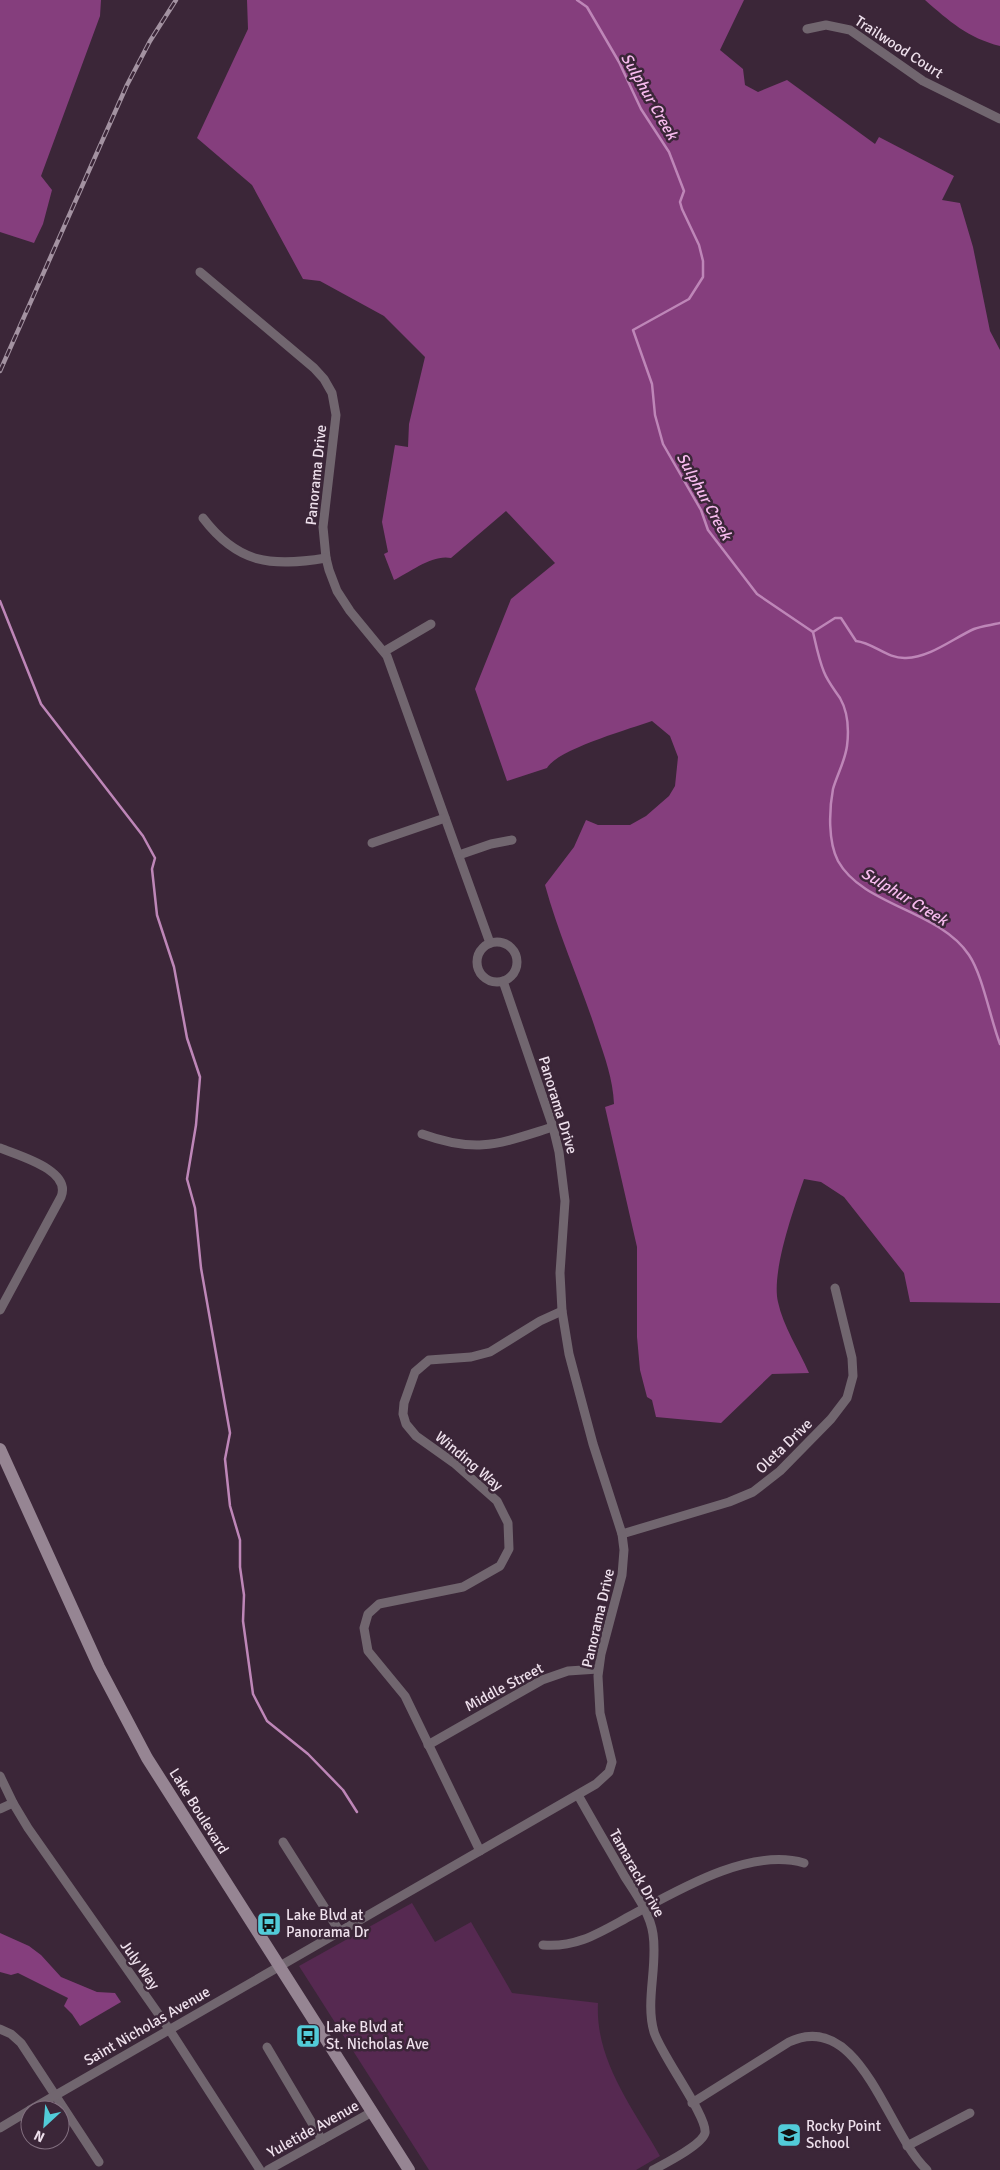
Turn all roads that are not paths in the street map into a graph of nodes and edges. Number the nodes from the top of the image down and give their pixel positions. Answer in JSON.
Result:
{"nodes":[{"id":1,"x":807,"y":29,"type":"dead end"},
{"id":2,"x":1000,"y":119,"type":"edge"},
{"id":3,"x":200,"y":272,"type":"dead end"},
{"id":4,"x":203,"y":518,"type":"dead end"},
{"id":5,"x":326,"y":558,"type":"junction"},
{"id":6,"x":430,"y":624,"type":"dead end"},
{"id":7,"x":385,"y":651,"type":"junction"},
{"id":8,"x":445,"y":818,"type":"junction"},
{"id":9,"x":512,"y":840,"type":"dead end"},
{"id":10,"x":372,"y":843,"type":"dead end"},
{"id":11,"x":459,"y":855,"type":"junction"},
{"id":12,"x":490,"y":943,"type":"junction"},
{"id":13,"x":503,"y":981,"type":"junction"},
{"id":14,"x":553,"y":1127,"type":"junction"},
{"id":15,"x":422,"y":1134,"type":"dead end"},
{"id":16,"x":0,"y":1148,"type":"edge"},
{"id":17,"x":835,"y":1288,"type":"dead end"},
{"id":18,"x":1,"y":1306,"type":"edge"},
{"id":19,"x":562,"y":1311,"type":"junction"},
{"id":20,"x":0,"y":1449,"type":"edge"},
{"id":21,"x":622,"y":1534,"type":"junction"},
{"id":22,"x":598,"y":1668,"type":"junction"},
{"id":23,"x":428,"y":1745,"type":"junction"},
{"id":24,"x":0,"y":1776,"type":"edge"},
{"id":25,"x":578,"y":1795,"type":"junction"},
{"id":26,"x":13,"y":1803,"type":"junction"},
{"id":27,"x":0,"y":1809,"type":"edge"},
{"id":28,"x":283,"y":1842,"type":"dead end"},
{"id":29,"x":480,"y":1851,"type":"junction"},
{"id":30,"x":804,"y":1863,"type":"dead end"},
{"id":31,"x":644,"y":1909,"type":"junction"},
{"id":32,"x":340,"y":1932,"type":"junction"},
{"id":33,"x":543,"y":1945,"type":"dead end"},
{"id":34,"x":279,"y":1968,"type":"junction"},
{"id":35,"x":0,"y":2029,"type":"edge"},
{"id":36,"x":169,"y":2029,"type":"junction"},
{"id":37,"x":266,"y":2047,"type":"dead end"},
{"id":38,"x":56,"y":2094,"type":"junction"},
{"id":39,"x":46,"y":2100,"type":"edge"},
{"id":40,"x":692,"y":2103,"type":"junction"},
{"id":41,"x":372,"y":2112,"type":"junction"},
{"id":42,"x":970,"y":2112,"type":"dead end"},
{"id":43,"x":20,"y":2116,"type":"edge"},
{"id":44,"x":0,"y":2128,"type":"edge"},
{"id":45,"x":322,"y":2140,"type":"junction"},
{"id":46,"x":907,"y":2146,"type":"junction"},
{"id":47,"x":99,"y":2162,"type":"dead end"},
{"id":48,"x":260,"y":2170,"type":"edge"},
{"id":49,"x":268,"y":2170,"type":"edge"},
{"id":50,"x":409,"y":2170,"type":"edge"},
{"id":51,"x":653,"y":2170,"type":"edge"},
{"id":52,"x":927,"y":2170,"type":"edge"}],
"edges":[{"from":1,"to":2,"type":"street","name":"Trailwood Court"},
{"from":3,"to":5,"type":"street","name":"Panorama Drive"},
{"from":4,"to":5,"type":"street"},
{"from":5,"to":7,"type":"street","name":"Panorama Drive"},
{"from":6,"to":7,"type":"street"},
{"from":7,"to":8,"type":"street","name":"Panorama Drive"},
{"from":8,"to":10,"type":"street"},
{"from":8,"to":11,"type":"street","name":"Panorama Drive"},
{"from":9,"to":11,"type":"street"},
{"from":11,"to":12,"type":"street","name":"Panorama Drive"},
{"from":12,"to":13,"type":"street"},
{"from":12,"to":13,"type":"street"},
{"from":13,"to":14,"type":"street","name":"Panorama Drive"},
{"from":14,"to":15,"type":"street"},
{"from":14,"to":19,"type":"street","name":"Panorama Drive"},
{"from":16,"to":18,"type":"street"},
{"from":17,"to":21,"type":"street","name":"Oleta Drive"},
{"from":19,"to":21,"type":"street","name":"Panorama Drive"},
{"from":19,"to":23,"type":"street","name":"Winding Way"},
{"from":20,"to":34,"type":"main road","name":"Lake Boulevard"},
{"from":21,"to":22,"type":"street","name":"Panorama Drive"},
{"from":22,"to":23,"type":"street","name":"Middle Street"},
{"from":22,"to":25,"type":"street","name":"Panorama Drive"},
{"from":23,"to":29,"type":"street","name":"Winding Way"},
{"from":24,"to":26,"type":"street","name":"July Way"},
{"from":25,"to":29,"type":"street","name":"Panorama Drive"},
{"from":25,"to":31,"type":"street","name":"Tamarack Drive"},
{"from":26,"to":27,"type":"street"},
{"from":26,"to":36,"type":"street","name":"July Way"},
{"from":28,"to":32,"type":"street"},
{"from":29,"to":32,"type":"street","name":"Panorama Drive"},
{"from":30,"to":31,"type":"street"},
{"from":31,"to":33,"type":"street"},
{"from":31,"to":40,"type":"street","name":"Tamarack Drive"},
{"from":32,"to":34,"type":"street","name":"Panorama Drive"},
{"from":34,"to":36,"type":"street","name":"Saint Nicholas Avenue"},
{"from":34,"to":41,"type":"main road","name":"Lake Boulevard"},
{"from":35,"to":38,"type":"street"},
{"from":36,"to":38,"type":"street","name":"Saint Nicholas Avenue"},
{"from":36,"to":48,"type":"street","name":"July Way"},
{"from":37,"to":45,"type":"street"},
{"from":38,"to":39,"type":"street","name":"Saint Nicholas Avenue"},
{"from":38,"to":47,"type":"street"},
{"from":40,"to":46,"type":"street"},
{"from":40,"to":51,"type":"street","name":"Tamarack Drive"},
{"from":41,"to":45,"type":"street","name":"Yuletide Avenue"},
{"from":41,"to":50,"type":"main road","name":"Lake Boulevard"},
{"from":42,"to":46,"type":"street"},
{"from":43,"to":44,"type":"street","name":"Saint Nicholas Avenue"},
{"from":45,"to":49,"type":"street","name":"Yuletide Avenue"},
{"from":46,"to":52,"type":"street"}]}
